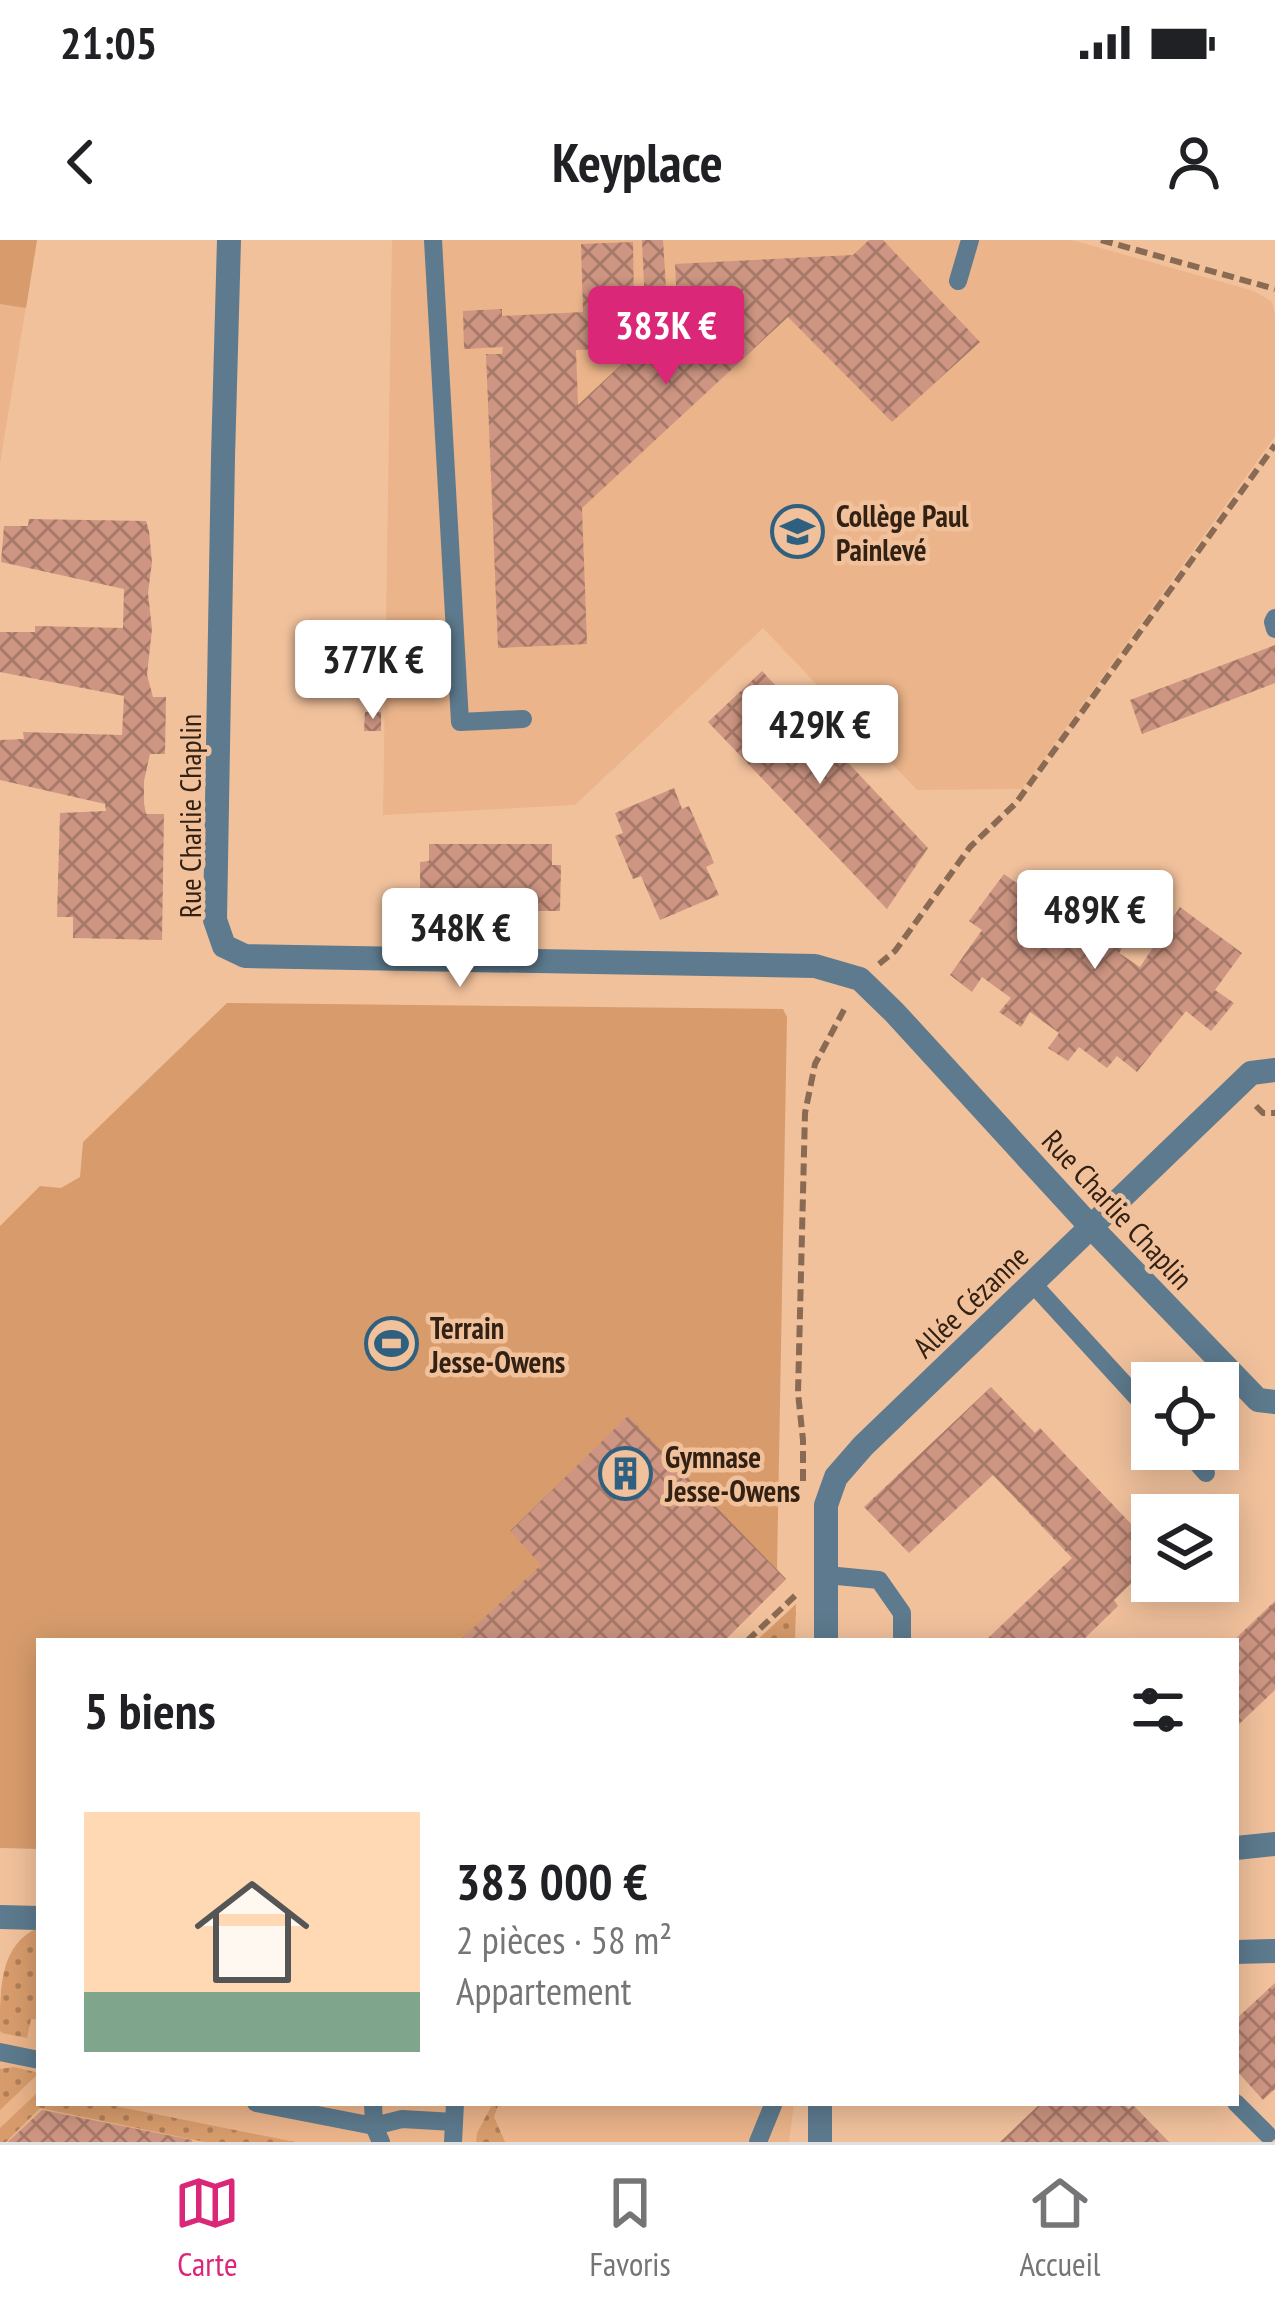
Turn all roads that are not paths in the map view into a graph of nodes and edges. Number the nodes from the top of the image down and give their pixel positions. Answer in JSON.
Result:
{"nodes":[{"id":1,"x":230,"y":240,"type":"edge"},
{"id":2,"x":433,"y":240,"type":"edge"},
{"id":3,"x":970,"y":240,"type":"edge"},
{"id":4,"x":958,"y":281,"type":"dead end"},
{"id":5,"x":1275,"y":618,"type":"edge"},
{"id":6,"x":1275,"y":628,"type":"edge"},
{"id":7,"x":523,"y":719,"type":"dead end"},
{"id":8,"x":1275,"y":1070,"type":"edge"},
{"id":9,"x":1091,"y":1226,"type":"junction"},
{"id":10,"x":1032,"y":1283,"type":"junction"},
{"id":11,"x":1131,"y":1391,"type":"edge"},
{"id":12,"x":1275,"y":1402,"type":"edge"},
{"id":13,"x":827,"y":1575,"type":"junction"},
{"id":14,"x":826,"y":1638,"type":"edge"},
{"id":15,"x":902,"y":1638,"type":"edge"},
{"id":16,"x":1275,"y":1844,"type":"edge"},
{"id":17,"x":1239,"y":1848,"type":"edge"},
{"id":18,"x":0,"y":1917,"type":"edge"},
{"id":19,"x":36,"y":1918,"type":"edge"},
{"id":20,"x":1275,"y":1951,"type":"edge"},
{"id":21,"x":1239,"y":1952,"type":"edge"},
{"id":22,"x":0,"y":2052,"type":"edge"},
{"id":23,"x":36,"y":2059,"type":"edge"},
{"id":24,"x":268,"y":2106,"type":"edge"},
{"id":25,"x":772,"y":2106,"type":"edge"},
{"id":26,"x":820,"y":2106,"type":"edge"},
{"id":27,"x":1239,"y":2106,"type":"edge"},
{"id":28,"x":454,"y":2122,"type":"edge"},
{"id":29,"x":377,"y":2134,"type":"edge"},
{"id":30,"x":1267,"y":2134,"type":"dead end"},
{"id":31,"x":758,"y":2142,"type":"edge"},
{"id":32,"x":820,"y":2142,"type":"edge"}],
"edges":[{"from":1,"to":9,"type":"street","name":"Rue Charlie Chaplin"},
{"from":2,"to":7,"type":"lane"},
{"from":3,"to":4,"type":"lane"},
{"from":5,"to":6,"type":"lane"},
{"from":8,"to":9,"type":"street","name":"Allée Cézanne"},
{"from":9,"to":10,"type":"street","name":"Allée Cézanne"},
{"from":9,"to":12,"type":"street","name":"Rue Charlie Chaplin"},
{"from":10,"to":11,"type":"lane"},
{"from":10,"to":13,"type":"street","name":"Allée Cézanne"},
{"from":13,"to":14,"type":"street","name":"Allée Cézanne"},
{"from":13,"to":15,"type":"lane"},
{"from":16,"to":17,"type":"street"},
{"from":18,"to":19,"type":"street"},
{"from":20,"to":21,"type":"street"},
{"from":22,"to":23,"type":"lane"},
{"from":24,"to":29,"type":"lane"},
{"from":25,"to":31,"type":"lane"},
{"from":26,"to":32,"type":"street"},
{"from":27,"to":30,"type":"lane"},
{"from":28,"to":29,"type":"lane"}]}
